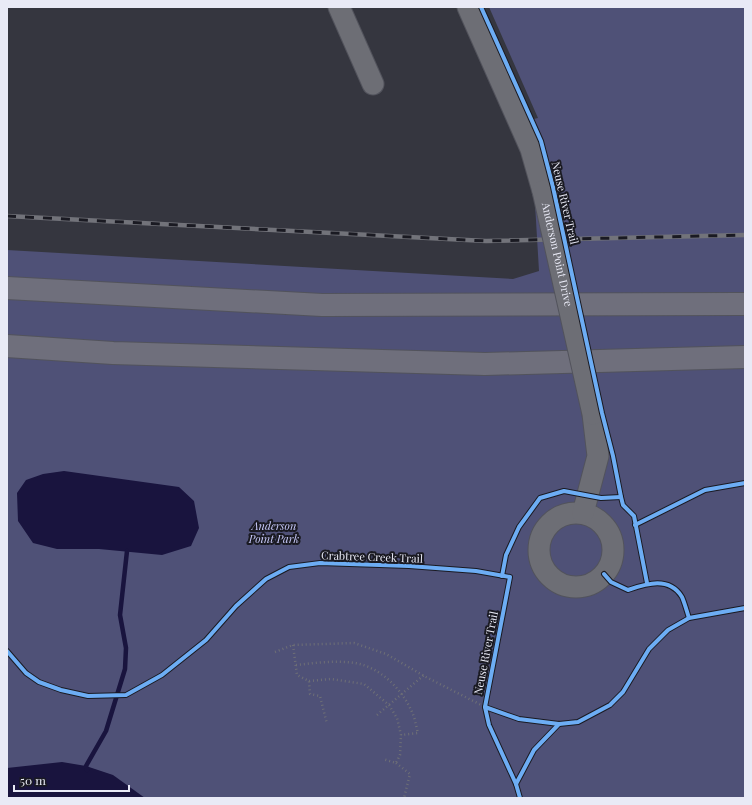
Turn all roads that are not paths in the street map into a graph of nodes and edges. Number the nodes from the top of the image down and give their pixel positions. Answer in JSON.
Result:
{"nodes":[{"id":1,"x":338,"y":7,"type":"edge"},
{"id":2,"x":468,"y":7,"type":"edge"},
{"id":3,"x":373,"y":84,"type":"dead end"},
{"id":4,"x":7,"y":288,"type":"edge"},
{"id":5,"x":745,"y":304,"type":"edge"},
{"id":6,"x":7,"y":346,"type":"edge"},
{"id":7,"x":745,"y":357,"type":"edge"},
{"id":8,"x":584,"y":513,"type":"dead end"}],
"edges":[{"from":1,"to":3,"type":"street"},
{"from":2,"to":8,"type":"street","name":"Anderson Point Drive","bridge":true},
{"from":4,"to":5,"type":"highway"},
{"from":6,"to":7,"type":"highway"}]}
